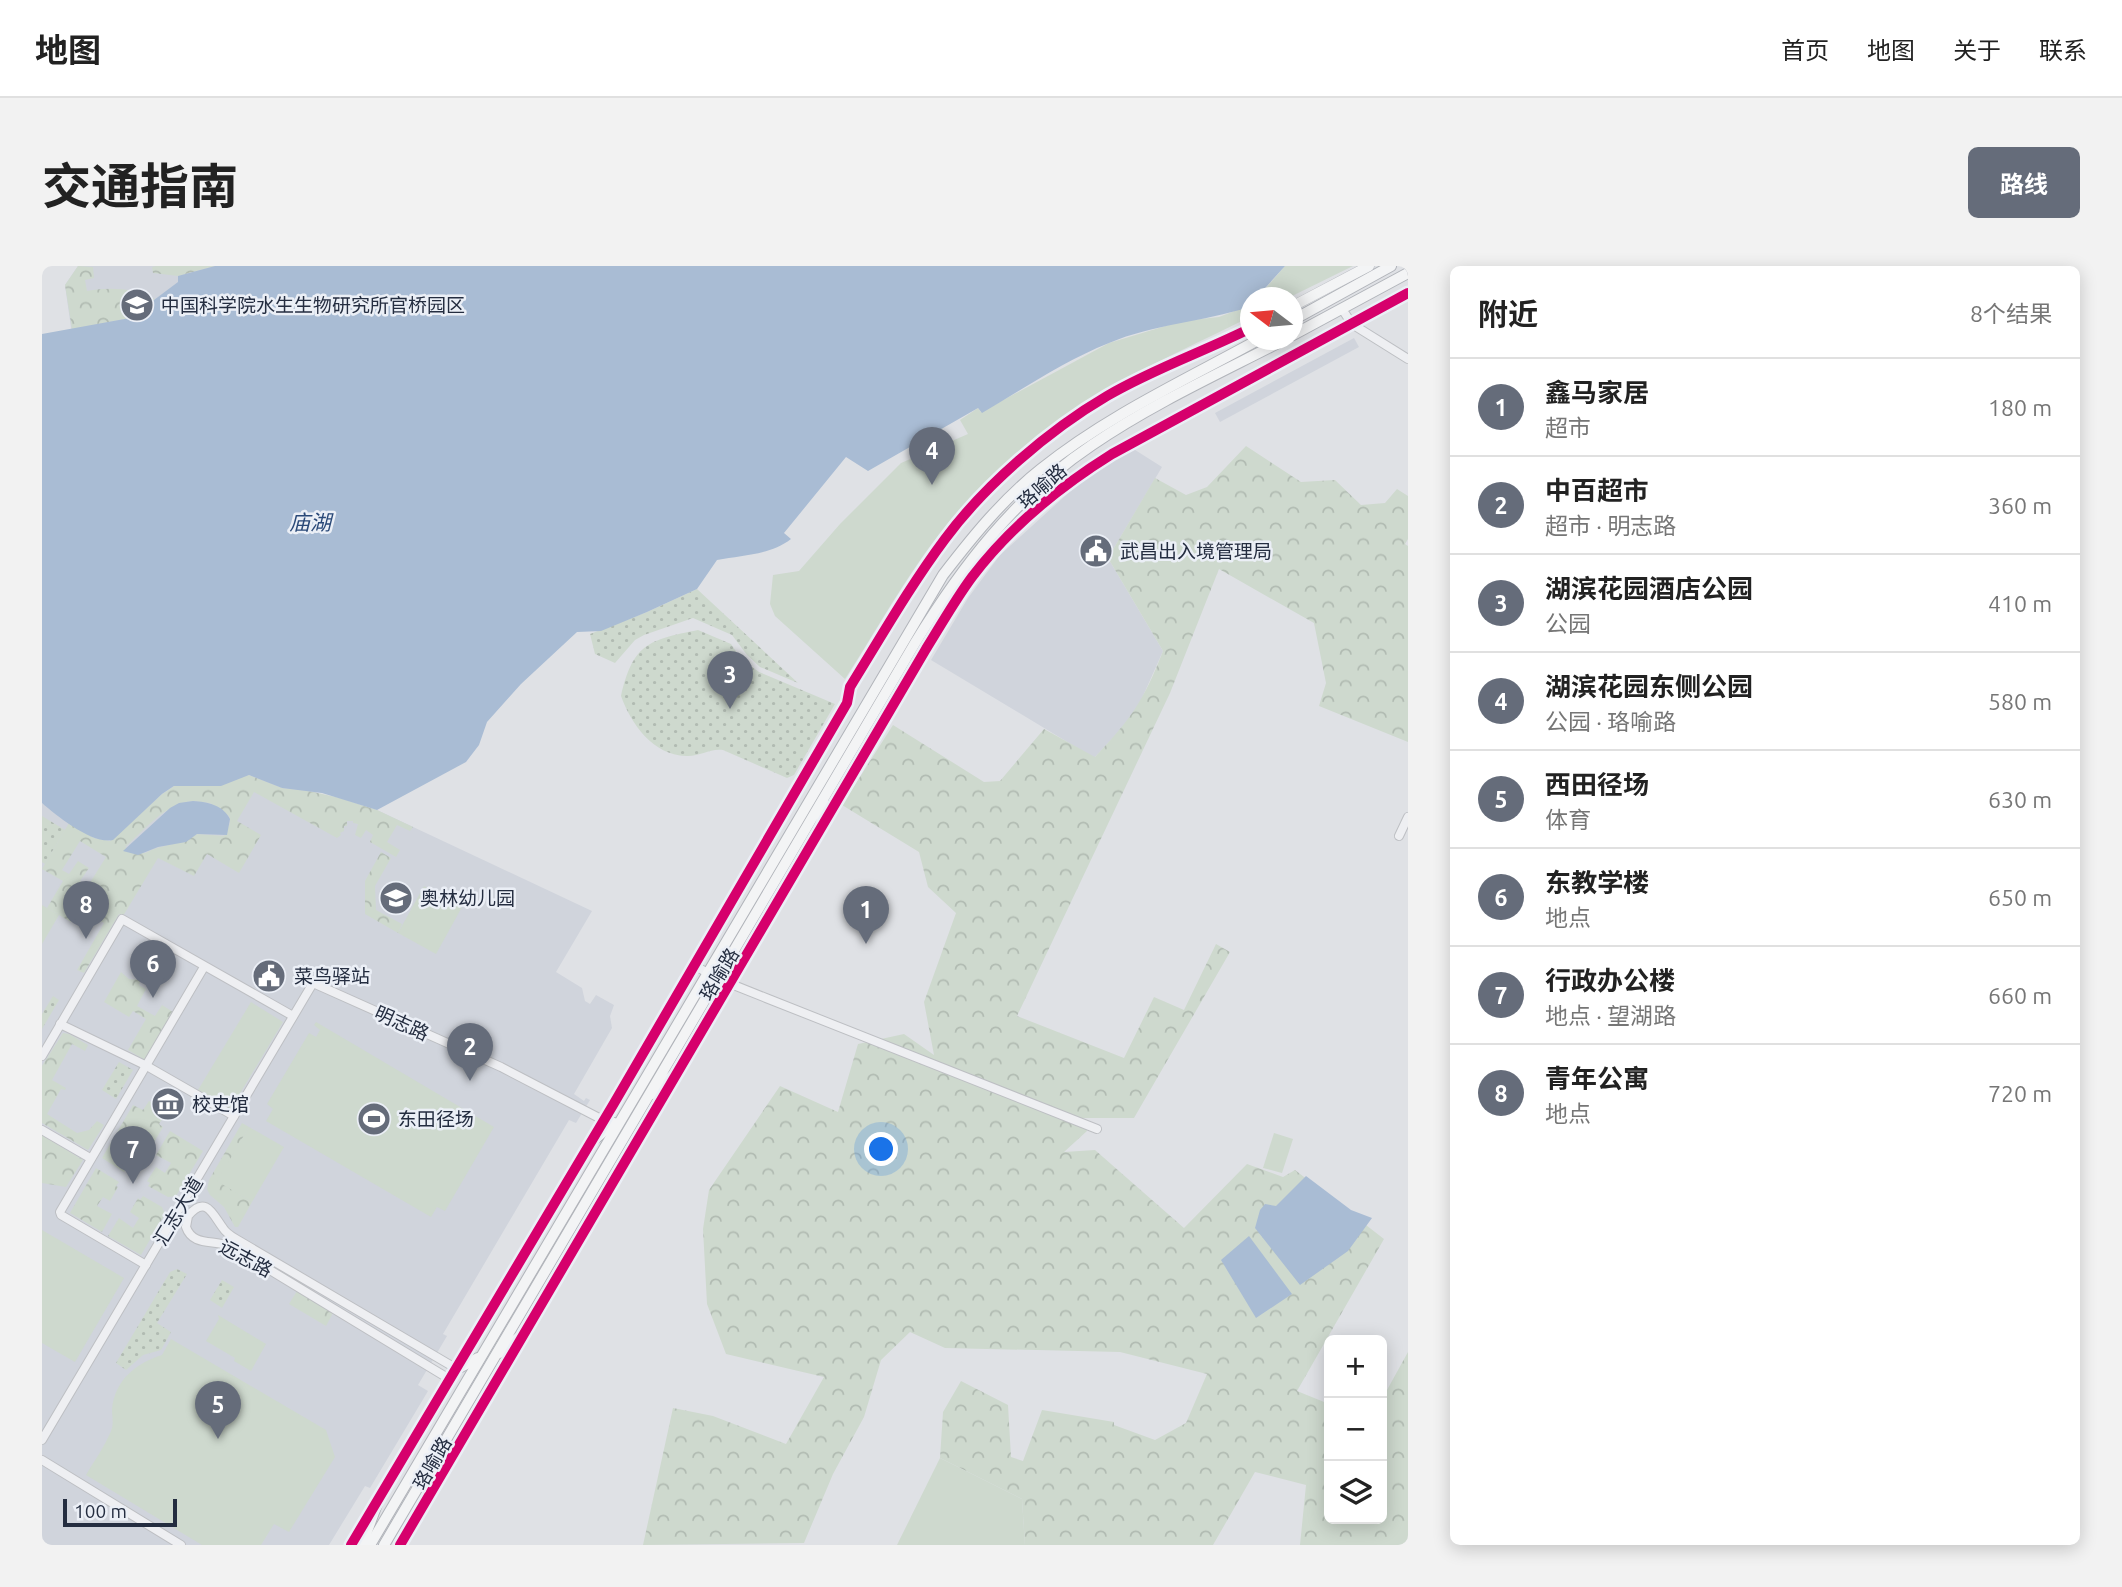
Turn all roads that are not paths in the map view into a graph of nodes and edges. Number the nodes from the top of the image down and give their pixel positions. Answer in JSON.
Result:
{"nodes":[{"id":1,"x":1369,"y":266,"type":"edge"},
{"id":2,"x":1391,"y":266,"type":"edge"},
{"id":3,"x":1408,"y":273,"type":"edge"},
{"id":4,"x":1408,"y":293,"type":"edge"},
{"id":5,"x":1303,"y":301,"type":"edge"},
{"id":6,"x":1342,"y":309,"type":"junction"},
{"id":7,"x":1303,"y":314,"type":"edge"},
{"id":8,"x":1352,"y":324,"type":"junction"},
{"id":9,"x":1303,"y":330,"type":"edge"},
{"id":10,"x":1240,"y":334,"type":"edge"},
{"id":11,"x":1240,"y":350,"type":"edge"},
{"id":12,"x":1265,"y":350,"type":"edge"},
{"id":13,"x":1408,"y":359,"type":"edge"},
{"id":14,"x":830,"y":789,"type":"junction"},
{"id":15,"x":1408,"y":817,"type":"edge"},
{"id":16,"x":817,"y":836,"type":"junction"},
{"id":17,"x":1399,"y":836,"type":"dead end"},
{"id":18,"x":694,"y":965,"type":"junction"},
{"id":19,"x":204,"y":967,"type":"junction"},
{"id":20,"x":711,"y":975,"type":"junction"},
{"id":21,"x":313,"y":983,"type":"joint"},
{"id":22,"x":730,"y":984,"type":"junction"},
{"id":23,"x":293,"y":1016,"type":"junction"},
{"id":24,"x":60,"y":1024,"type":"junction"},
{"id":25,"x":42,"y":1056,"type":"edge"},
{"id":26,"x":145,"y":1065,"type":"junction"},
{"id":27,"x":681,"y":1069,"type":"junction"},
{"id":28,"x":645,"y":1101,"type":"junction"},
{"id":29,"x":234,"y":1116,"type":"junction"},
{"id":30,"x":622,"y":1116,"type":"junction"},
{"id":31,"x":603,"y":1119,"type":"junction"},
{"id":32,"x":1097,"y":1129,"type":"dead end"},
{"id":33,"x":42,"y":1130,"type":"edge"},
{"id":34,"x":589,"y":1144,"type":"junction"},
{"id":35,"x":90,"y":1158,"type":"junction"},
{"id":36,"x":193,"y":1185,"type":"junction"},
{"id":37,"x":200,"y":1208,"type":"junction"},
{"id":38,"x":187,"y":1230,"type":"junction"},
{"id":39,"x":163,"y":1235,"type":"junction"},
{"id":40,"x":146,"y":1265,"type":"junction"},
{"id":41,"x":527,"y":1331,"type":"junction"},
{"id":42,"x":480,"y":1356,"type":"junction"},
{"id":43,"x":494,"y":1357,"type":"junction"},
{"id":44,"x":457,"y":1369,"type":"junction"},
{"id":45,"x":451,"y":1380,"type":"junction"},
{"id":46,"x":42,"y":1440,"type":"edge"},
{"id":47,"x":42,"y":1460,"type":"edge"},
{"id":48,"x":380,"y":1496,"type":"junction"},
{"id":49,"x":181,"y":1545,"type":"edge"},
{"id":50,"x":351,"y":1545,"type":"edge"},
{"id":51,"x":362,"y":1545,"type":"edge"},
{"id":52,"x":370,"y":1545,"type":"edge"},
{"id":53,"x":384,"y":1545,"type":"edge"},
{"id":54,"x":400,"y":1545,"type":"edge"}],
"edges":[{"from":1,"to":5,"type":"main road"},
{"from":2,"to":7,"type":"highway"},
{"from":3,"to":6,"type":"highway"},
{"from":4,"to":8,"type":"main road"},
{"from":6,"to":8,"type":"street"},
{"from":6,"to":9,"type":"highway"},
{"from":8,"to":13,"type":"street"},
{"from":8,"to":16,"type":"main road"},
{"from":10,"to":18,"type":"main road"},
{"from":11,"to":20,"type":"highway","name":"珞喻路"},
{"from":12,"to":14,"type":"highway","name":"珞喻路"},
{"from":14,"to":16,"type":"highway"},
{"from":14,"to":20,"type":"highway","name":"珞喻路"},
{"from":15,"to":17,"type":"street"},
{"from":16,"to":22,"type":"main road"},
{"from":18,"to":20,"type":"street"},
{"from":18,"to":31,"type":"main road"},
{"from":19,"to":23,"type":"street"},
{"from":19,"to":24,"type":"street"},
{"from":19,"to":26,"type":"street"},
{"from":20,"to":22,"type":"street"},
{"from":20,"to":28,"type":"highway","name":"珞喻路"},
{"from":20,"to":30,"type":"highway","name":"珞喻路"},
{"from":21,"to":23,"type":"street","name":"汇志大道"},
{"from":21,"to":31,"type":"street","name":"明志路"},
{"from":22,"to":27,"type":"main road"},
{"from":22,"to":32,"type":"street"},
{"from":23,"to":29,"type":"street","name":"汇志大道"},
{"from":24,"to":25,"type":"street"},
{"from":24,"to":26,"type":"street"},
{"from":26,"to":29,"type":"street"},
{"from":26,"to":35,"type":"street"},
{"from":27,"to":28,"type":"highway"},
{"from":27,"to":41,"type":"main road"},
{"from":28,"to":43,"type":"highway","name":"珞喻路"},
{"from":29,"to":36,"type":"street","name":"汇志大道"},
{"from":30,"to":34,"type":"highway"},
{"from":30,"to":42,"type":"highway","name":"珞喻路"},
{"from":31,"to":34,"type":"main road"},
{"from":33,"to":35,"type":"street"},
{"from":34,"to":44,"type":"main road"},
{"from":35,"to":40,"type":"street"},
{"from":36,"to":37,"type":"street"},
{"from":36,"to":39,"type":"street","name":"汇志大道"},
{"from":37,"to":38,"type":"street"},
{"from":37,"to":44,"type":"street","name":"远志路"},
{"from":38,"to":39,"type":"street"},
{"from":38,"to":45,"type":"street","name":"远志路"},
{"from":39,"to":40,"type":"street","name":"汇志大道"},
{"from":40,"to":46,"type":"street","name":"汇志大道"},
{"from":41,"to":43,"type":"highway"},
{"from":41,"to":54,"type":"main road"},
{"from":42,"to":44,"type":"highway"},
{"from":42,"to":52,"type":"highway","name":"珞喻路"},
{"from":43,"to":53,"type":"highway","name":"珞喻路"},
{"from":44,"to":45,"type":"main road"},
{"from":45,"to":48,"type":"main road"},
{"from":47,"to":49,"type":"street"},
{"from":48,"to":50,"type":"main road"},
{"from":48,"to":51,"type":"highway"}]}
